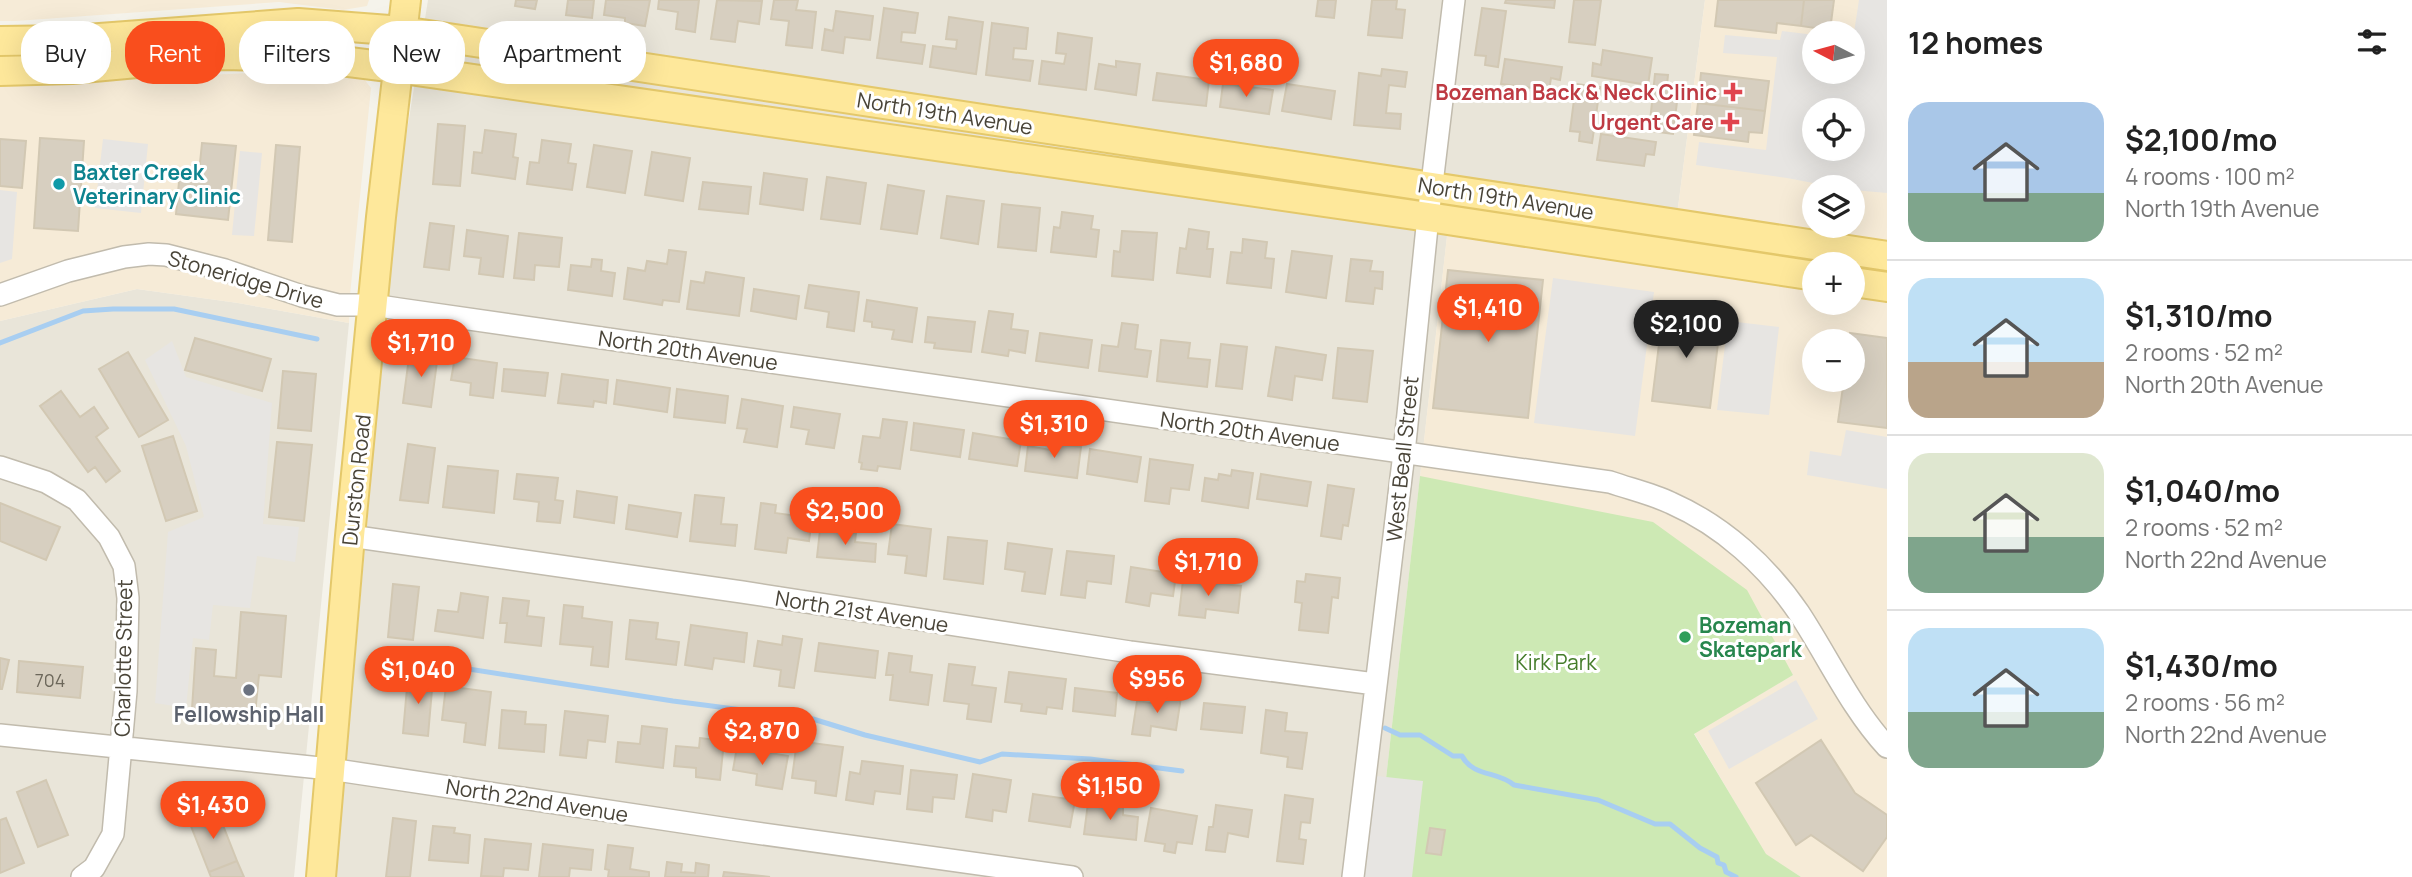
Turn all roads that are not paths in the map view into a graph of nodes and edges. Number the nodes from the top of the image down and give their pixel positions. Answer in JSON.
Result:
{"nodes":[{"id":1,"x":406,"y":0,"type":"edge"},
{"id":2,"x":1454,"y":0,"type":"edge"},
{"id":3,"x":403,"y":21,"type":"edge"},
{"id":4,"x":369,"y":29,"type":"edge"},
{"id":5,"x":0,"y":41,"type":"edge"},
{"id":6,"x":465,"y":41,"type":"edge"},
{"id":7,"x":369,"y":64,"type":"edge"},
{"id":8,"x":0,"y":71,"type":"edge"},
{"id":9,"x":465,"y":78,"type":"edge"},
{"id":10,"x":395,"y":84,"type":"edge"},
{"id":11,"x":1432,"y":186,"type":"junction"},
{"id":12,"x":1428,"y":217,"type":"junction"},
{"id":13,"x":1887,"y":256,"type":"edge"},
{"id":14,"x":1802,"y":274,"type":"edge"},
{"id":15,"x":1865,"y":284,"type":"edge"},
{"id":16,"x":1887,"y":287,"type":"edge"},
{"id":17,"x":0,"y":295,"type":"edge"},
{"id":18,"x":373,"y":305,"type":"junction"},
{"id":19,"x":1404,"y":453,"type":"junction"},
{"id":20,"x":0,"y":467,"type":"edge"},
{"id":21,"x":350,"y":537,"type":"junction"},
{"id":22,"x":1375,"y":684,"type":"junction"},
{"id":23,"x":0,"y":735,"type":"edge"},
{"id":24,"x":1887,"y":747,"type":"edge"},
{"id":25,"x":121,"y":748,"type":"junction"},
{"id":26,"x":331,"y":769,"type":"junction"},
{"id":27,"x":82,"y":877,"type":"edge"},
{"id":28,"x":321,"y":877,"type":"edge"},
{"id":29,"x":1072,"y":877,"type":"edge"},
{"id":30,"x":1353,"y":877,"type":"edge"}],
"edges":[{"from":1,"to":3,"type":"main road","name":"Durston Road"},
{"from":2,"to":11,"type":"street","name":"West Beall Street"},
{"from":4,"to":5,"type":"main road","name":"North 19th Avenue"},
{"from":6,"to":11,"type":"main road","name":"North 19th Avenue"},
{"from":7,"to":8,"type":"main road","name":"North 19th Avenue"},
{"from":9,"to":12,"type":"main road","name":"North 19th Avenue"},
{"from":10,"to":18,"type":"main road","name":"Durston Road"},
{"from":11,"to":12,"type":"street","name":"West Beall Street"},
{"from":11,"to":13,"type":"main road","name":"North 19th Avenue"},
{"from":12,"to":14,"type":"main road","name":"North 19th Avenue"},
{"from":12,"to":19,"type":"street","name":"West Beall Street"},
{"from":15,"to":16,"type":"main road"},
{"from":17,"to":18,"type":"street","name":"Stoneridge Drive"},
{"from":18,"to":19,"type":"street","name":"North 20th Avenue"},
{"from":18,"to":21,"type":"main road","name":"Durston Road"},
{"from":19,"to":22,"type":"street","name":"West Beall Street"},
{"from":19,"to":24,"type":"street","name":"North 20th Avenue"},
{"from":20,"to":25,"type":"street","name":"Charlotte Street"},
{"from":21,"to":22,"type":"street","name":"North 21st Avenue"},
{"from":21,"to":26,"type":"main road","name":"Durston Road"},
{"from":22,"to":30,"type":"street","name":"West Beall Street"},
{"from":23,"to":25,"type":"street","name":"North 22nd Avenue"},
{"from":25,"to":26,"type":"street","name":"North 22nd Avenue"},
{"from":25,"to":27,"type":"street","name":"Charlotte Street"},
{"from":26,"to":28,"type":"main road","name":"Durston Road"},
{"from":26,"to":29,"type":"street","name":"North 22nd Avenue"}]}
